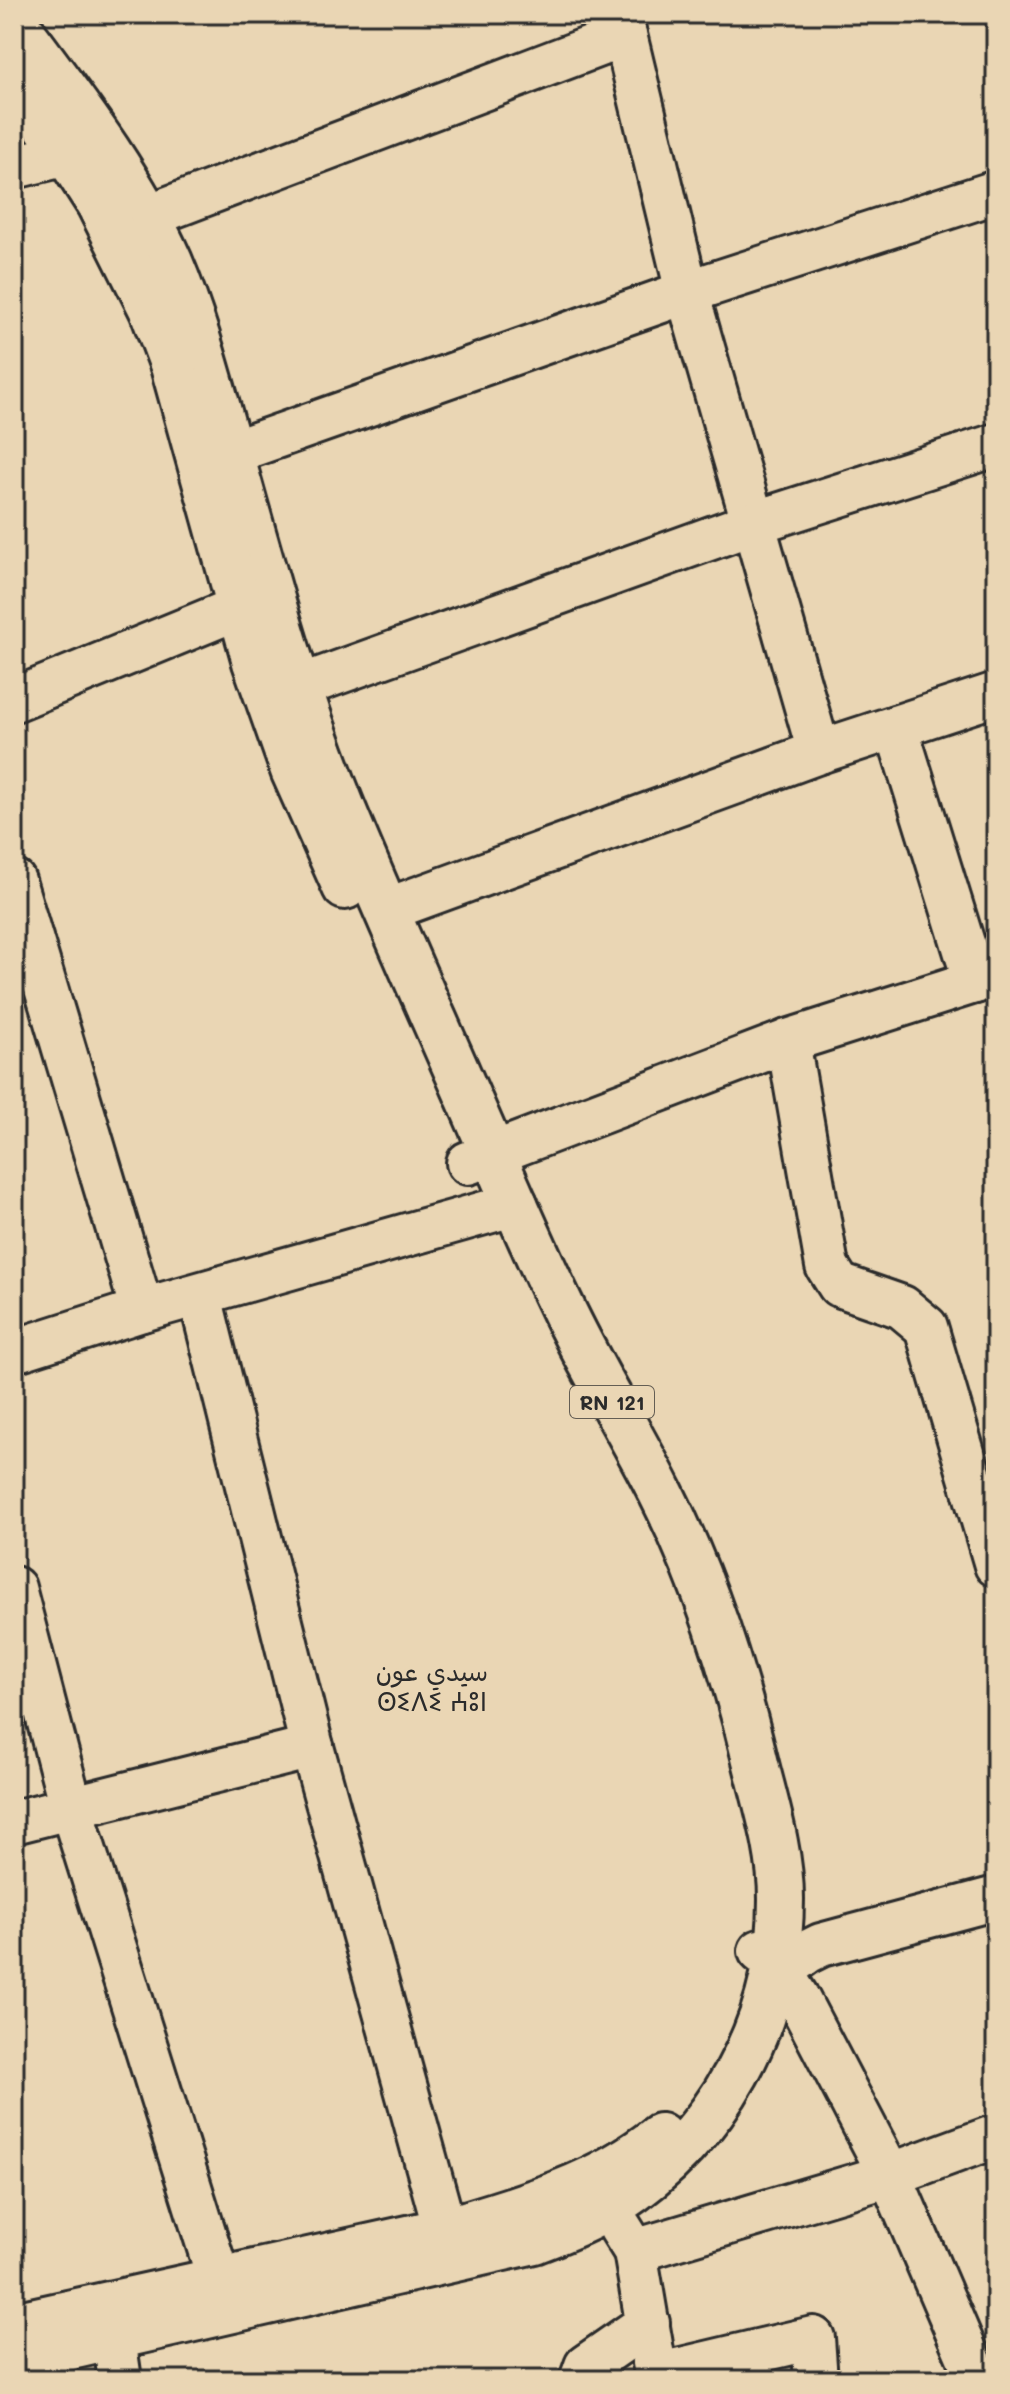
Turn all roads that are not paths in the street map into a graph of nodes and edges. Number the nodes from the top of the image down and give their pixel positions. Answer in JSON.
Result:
{"nodes":[{"id":1,"x":14,"y":21,"type":"edge"},
{"id":2,"x":623,"y":24,"type":"edge"},
{"id":3,"x":14,"y":81,"type":"edge"},
{"id":4,"x":67,"y":154,"type":"junction"},
{"id":5,"x":14,"y":167,"type":"edge"},
{"id":6,"x":996,"y":192,"type":"edge"},
{"id":7,"x":148,"y":216,"type":"junction"},
{"id":8,"x":687,"y":292,"type":"junction"},
{"id":9,"x":996,"y":445,"type":"edge"},
{"id":10,"x":230,"y":453,"type":"junction"},
{"id":11,"x":753,"y":523,"type":"junction"},
{"id":12,"x":255,"y":601,"type":"junction"},
{"id":13,"x":298,"y":687,"type":"junction"},
{"id":14,"x":996,"y":694,"type":"edge"},
{"id":15,"x":14,"y":700,"type":"edge"},
{"id":16,"x":896,"y":727,"type":"junction"},
{"id":17,"x":819,"y":752,"type":"junction"},
{"id":18,"x":14,"y":881,"type":"edge"},
{"id":19,"x":386,"y":910,"type":"junction"},
{"id":20,"x":985,"y":978,"type":"edge"},
{"id":21,"x":788,"y":1041,"type":"junction"},
{"id":22,"x":480,"y":1158,"type":"junction"},
{"id":23,"x":503,"y":1208,"type":"junction"},
{"id":24,"x":200,"y":1296,"type":"junction"},
{"id":25,"x":142,"y":1310,"type":"junction"},
{"id":26,"x":14,"y":1351,"type":"edge"},
{"id":27,"x":996,"y":1565,"type":"edge"},
{"id":28,"x":14,"y":1588,"type":"edge"},
{"id":29,"x":312,"y":1747,"type":"junction"},
{"id":30,"x":71,"y":1807,"type":"junction"},
{"id":31,"x":14,"y":1822,"type":"edge"},
{"id":32,"x":996,"y":1898,"type":"edge"},
{"id":33,"x":772,"y":1962,"type":"junction"},
{"id":34,"x":996,"y":2136,"type":"edge"},
{"id":35,"x":890,"y":2175,"type":"junction"},
{"id":36,"x":599,"y":2193,"type":"junction"},
{"id":37,"x":445,"y":2230,"type":"junction"},
{"id":38,"x":635,"y":2251,"type":"junction"},
{"id":39,"x":219,"y":2280,"type":"junction"},
{"id":40,"x":111,"y":2321,"type":"junction"},
{"id":41,"x":648,"y":2323,"type":"junction"},
{"id":42,"x":14,"y":2325,"type":"edge"},
{"id":43,"x":14,"y":2360,"type":"edge"},
{"id":44,"x":657,"y":2378,"type":"edge"},
{"id":45,"x":120,"y":2380,"type":"edge"},
{"id":46,"x":581,"y":2380,"type":"edge"},
{"id":47,"x":816,"y":2380,"type":"edge"},
{"id":48,"x":978,"y":2380,"type":"edge"}],
"edges":[{"from":1,"to":7,"type":"main road","number":"RN 121"},
{"from":2,"to":7,"type":"street"},
{"from":2,"to":8,"type":"street"},
{"from":3,"to":4,"type":"main road","number":"RN 121"},
{"from":4,"to":5,"type":"street"},
{"from":4,"to":12,"type":"main road","number":"RN 121"},
{"from":6,"to":8,"type":"street"},
{"from":7,"to":10,"type":"main road","number":"RN 121"},
{"from":8,"to":10,"type":"street"},
{"from":8,"to":11,"type":"street"},
{"from":9,"to":11,"type":"street"},
{"from":10,"to":12,"type":"main road","number":"RN 121"},
{"from":11,"to":13,"type":"street"},
{"from":11,"to":17,"type":"street"},
{"from":12,"to":13,"type":"main road","number":"RN 121"},
{"from":12,"to":15,"type":"street"},
{"from":12,"to":22,"type":"main road","number":"RN 121"},
{"from":13,"to":19,"type":"main road","number":"RN 121"},
{"from":14,"to":16,"type":"street"},
{"from":16,"to":17,"type":"street"},
{"from":16,"to":20,"type":"street"},
{"from":17,"to":19,"type":"street"},
{"from":18,"to":25,"type":"street"},
{"from":19,"to":22,"type":"main road","number":"RN 121"},
{"from":20,"to":21,"type":"street"},
{"from":21,"to":22,"type":"street"},
{"from":21,"to":27,"type":"street"},
{"from":22,"to":23,"type":"main road","number":"RN 121"},
{"from":23,"to":24,"type":"street"},
{"from":23,"to":33,"type":"main road","number":"RN 121"},
{"from":24,"to":25,"type":"street"},
{"from":24,"to":29,"type":"street"},
{"from":25,"to":26,"type":"street"},
{"from":28,"to":30,"type":"street"},
{"from":29,"to":30,"type":"street"},
{"from":29,"to":37,"type":"street"},
{"from":30,"to":31,"type":"street"},
{"from":30,"to":39,"type":"street"},
{"from":32,"to":33,"type":"street"},
{"from":33,"to":35,"type":"street"},
{"from":33,"to":36,"type":"main road","number":"RN 121"},
{"from":34,"to":35,"type":"street"},
{"from":35,"to":38,"type":"street"},
{"from":35,"to":48,"type":"street"},
{"from":36,"to":37,"type":"main road","number":"RN 121"},
{"from":36,"to":38,"type":"street"},
{"from":36,"to":40,"type":"main road","number":"RN 121"},
{"from":37,"to":39,"type":"main road","number":"RN 121"},
{"from":38,"to":41,"type":"street"},
{"from":39,"to":40,"type":"main road","number":"RN 121"},
{"from":40,"to":42,"type":"main road","number":"RN 121"},
{"from":40,"to":43,"type":"main road","number":"RN 121"},
{"from":40,"to":45,"type":"street"},
{"from":41,"to":44,"type":"street"},
{"from":41,"to":46,"type":"street"},
{"from":44,"to":47,"type":"street"}]}
